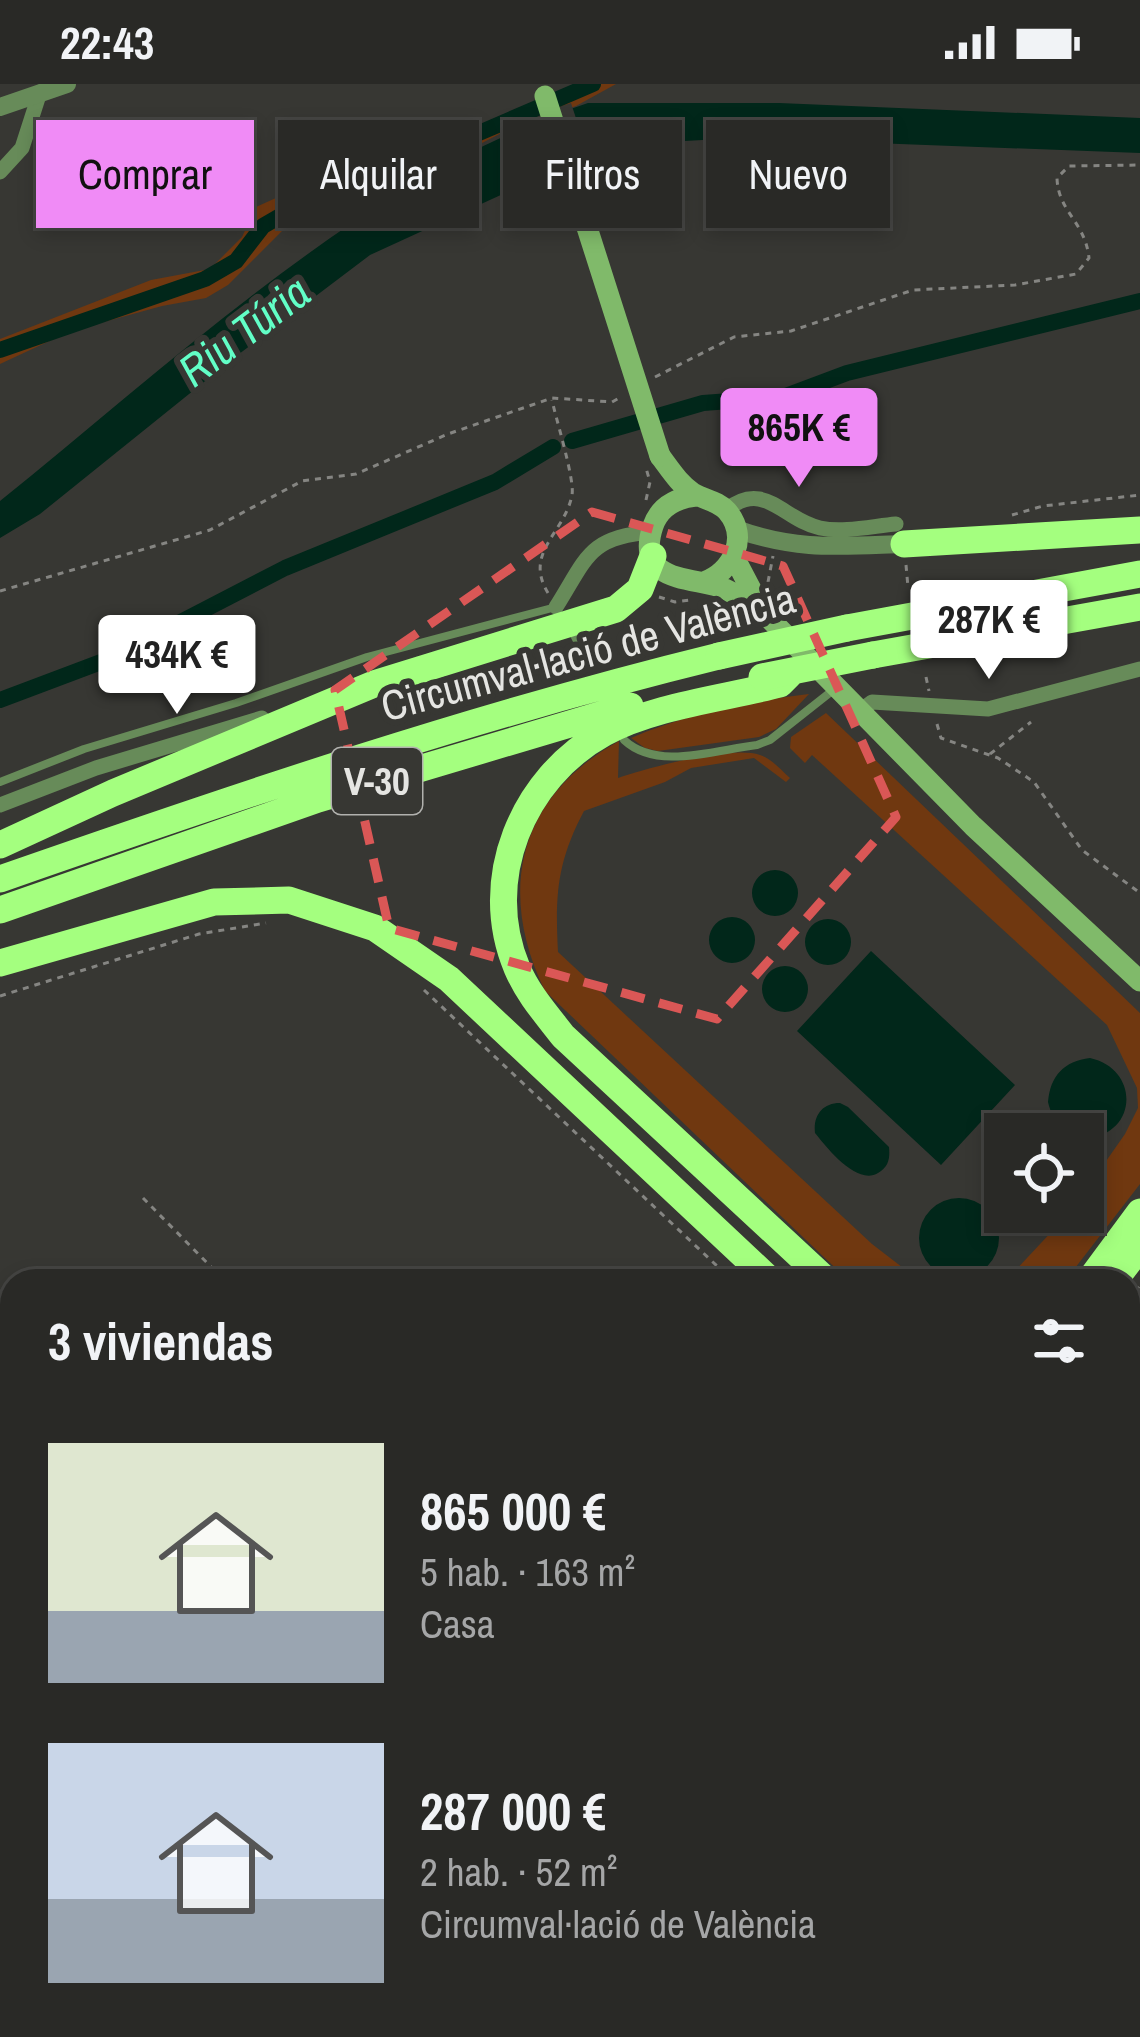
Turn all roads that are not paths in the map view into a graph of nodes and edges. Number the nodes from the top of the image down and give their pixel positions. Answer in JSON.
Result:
{"nodes":[{"id":1,"x":68,"y":84,"type":"edge"},
{"id":2,"x":542,"y":88,"type":"edge"},
{"id":3,"x":40,"y":92,"type":"junction"},
{"id":4,"x":0,"y":107,"type":"edge"},
{"id":5,"x":0,"y":172,"type":"edge"},
{"id":6,"x":660,"y":456,"type":"junction"},
{"id":7,"x":697,"y":496,"type":"junction"},
{"id":8,"x":662,"y":510,"type":"junction"},
{"id":9,"x":731,"y":519,"type":"junction"},
{"id":10,"x":1140,"y":530,"type":"edge"},
{"id":11,"x":900,"y":534,"type":"junction"},
{"id":12,"x":652,"y":544,"type":"junction"},
{"id":13,"x":734,"y":557,"type":"junction"},
{"id":14,"x":1140,"y":574,"type":"edge"},
{"id":15,"x":704,"y":582,"type":"junction"},
{"id":16,"x":1140,"y":607,"type":"edge"},
{"id":17,"x":763,"y":612,"type":"junction"},
{"id":18,"x":563,"y":615,"type":"junction"},
{"id":19,"x":588,"y":663,"type":"dead end"},
{"id":20,"x":1140,"y":669,"type":"edge"},
{"id":21,"x":763,"y":682,"type":"junction"},
{"id":22,"x":374,"y":684,"type":"junction"},
{"id":23,"x":836,"y":687,"type":"junction"},
{"id":24,"x":860,"y":711,"type":"junction"},
{"id":25,"x":624,"y":740,"type":"dead end"},
{"id":26,"x":0,"y":782,"type":"edge"},
{"id":27,"x":0,"y":805,"type":"edge"},
{"id":28,"x":0,"y":845,"type":"edge"},
{"id":29,"x":0,"y":880,"type":"edge"},
{"id":30,"x":0,"y":910,"type":"edge"},
{"id":31,"x":0,"y":963,"type":"edge"},
{"id":32,"x":1135,"y":973,"type":"edge"},
{"id":33,"x":1140,"y":1212,"type":"edge"},
{"id":34,"x":758,"y":1269,"type":"edge"},
{"id":35,"x":814,"y":1269,"type":"edge"},
{"id":36,"x":1098,"y":1269,"type":"edge"}],
"edges":[{"from":1,"to":3,"type":"street"},
{"from":2,"to":6,"type":"main road","bridge":true},
{"from":3,"to":4,"type":"street"},
{"from":3,"to":5,"type":"street"},
{"from":6,"to":7,"type":"main road"},
{"from":6,"to":8,"type":"main road"},
{"from":7,"to":8,"type":"main road"},
{"from":7,"to":9,"type":"main road"},
{"from":8,"to":12,"type":"main road"},
{"from":9,"to":11,"type":"street"},
{"from":9,"to":11,"type":"street"},
{"from":9,"to":13,"type":"main road"},
{"from":10,"to":11,"type":"highway"},
{"from":12,"to":15,"type":"main road"},
{"from":12,"to":18,"type":"highway"},
{"from":12,"to":18,"type":"street"},
{"from":13,"to":15,"type":"main road"},
{"from":13,"to":17,"type":"main road"},
{"from":14,"to":29,"type":"highway","name":"Circumval·lació de València","number":"V-30","bridge":true},
{"from":15,"to":17,"type":"main road"},
{"from":16,"to":21,"type":"highway","name":"Circumval·lació de València","number":"V-30","bridge":true},
{"from":17,"to":23,"type":"main road"},
{"from":18,"to":19,"type":"lane"},
{"from":18,"to":22,"type":"highway"},
{"from":18,"to":26,"type":"lane"},
{"from":20,"to":24,"type":"street"},
{"from":21,"to":30,"type":"highway","name":"Circumval·lació de València","number":"V-30"},
{"from":21,"to":35,"type":"highway"},
{"from":22,"to":27,"type":"street"},
{"from":22,"to":28,"type":"highway"},
{"from":23,"to":24,"type":"main road"},
{"from":23,"to":25,"type":"lane"},
{"from":24,"to":32,"type":"main road"},
{"from":31,"to":34,"type":"highway"},
{"from":33,"to":36,"type":"highway"}]}
